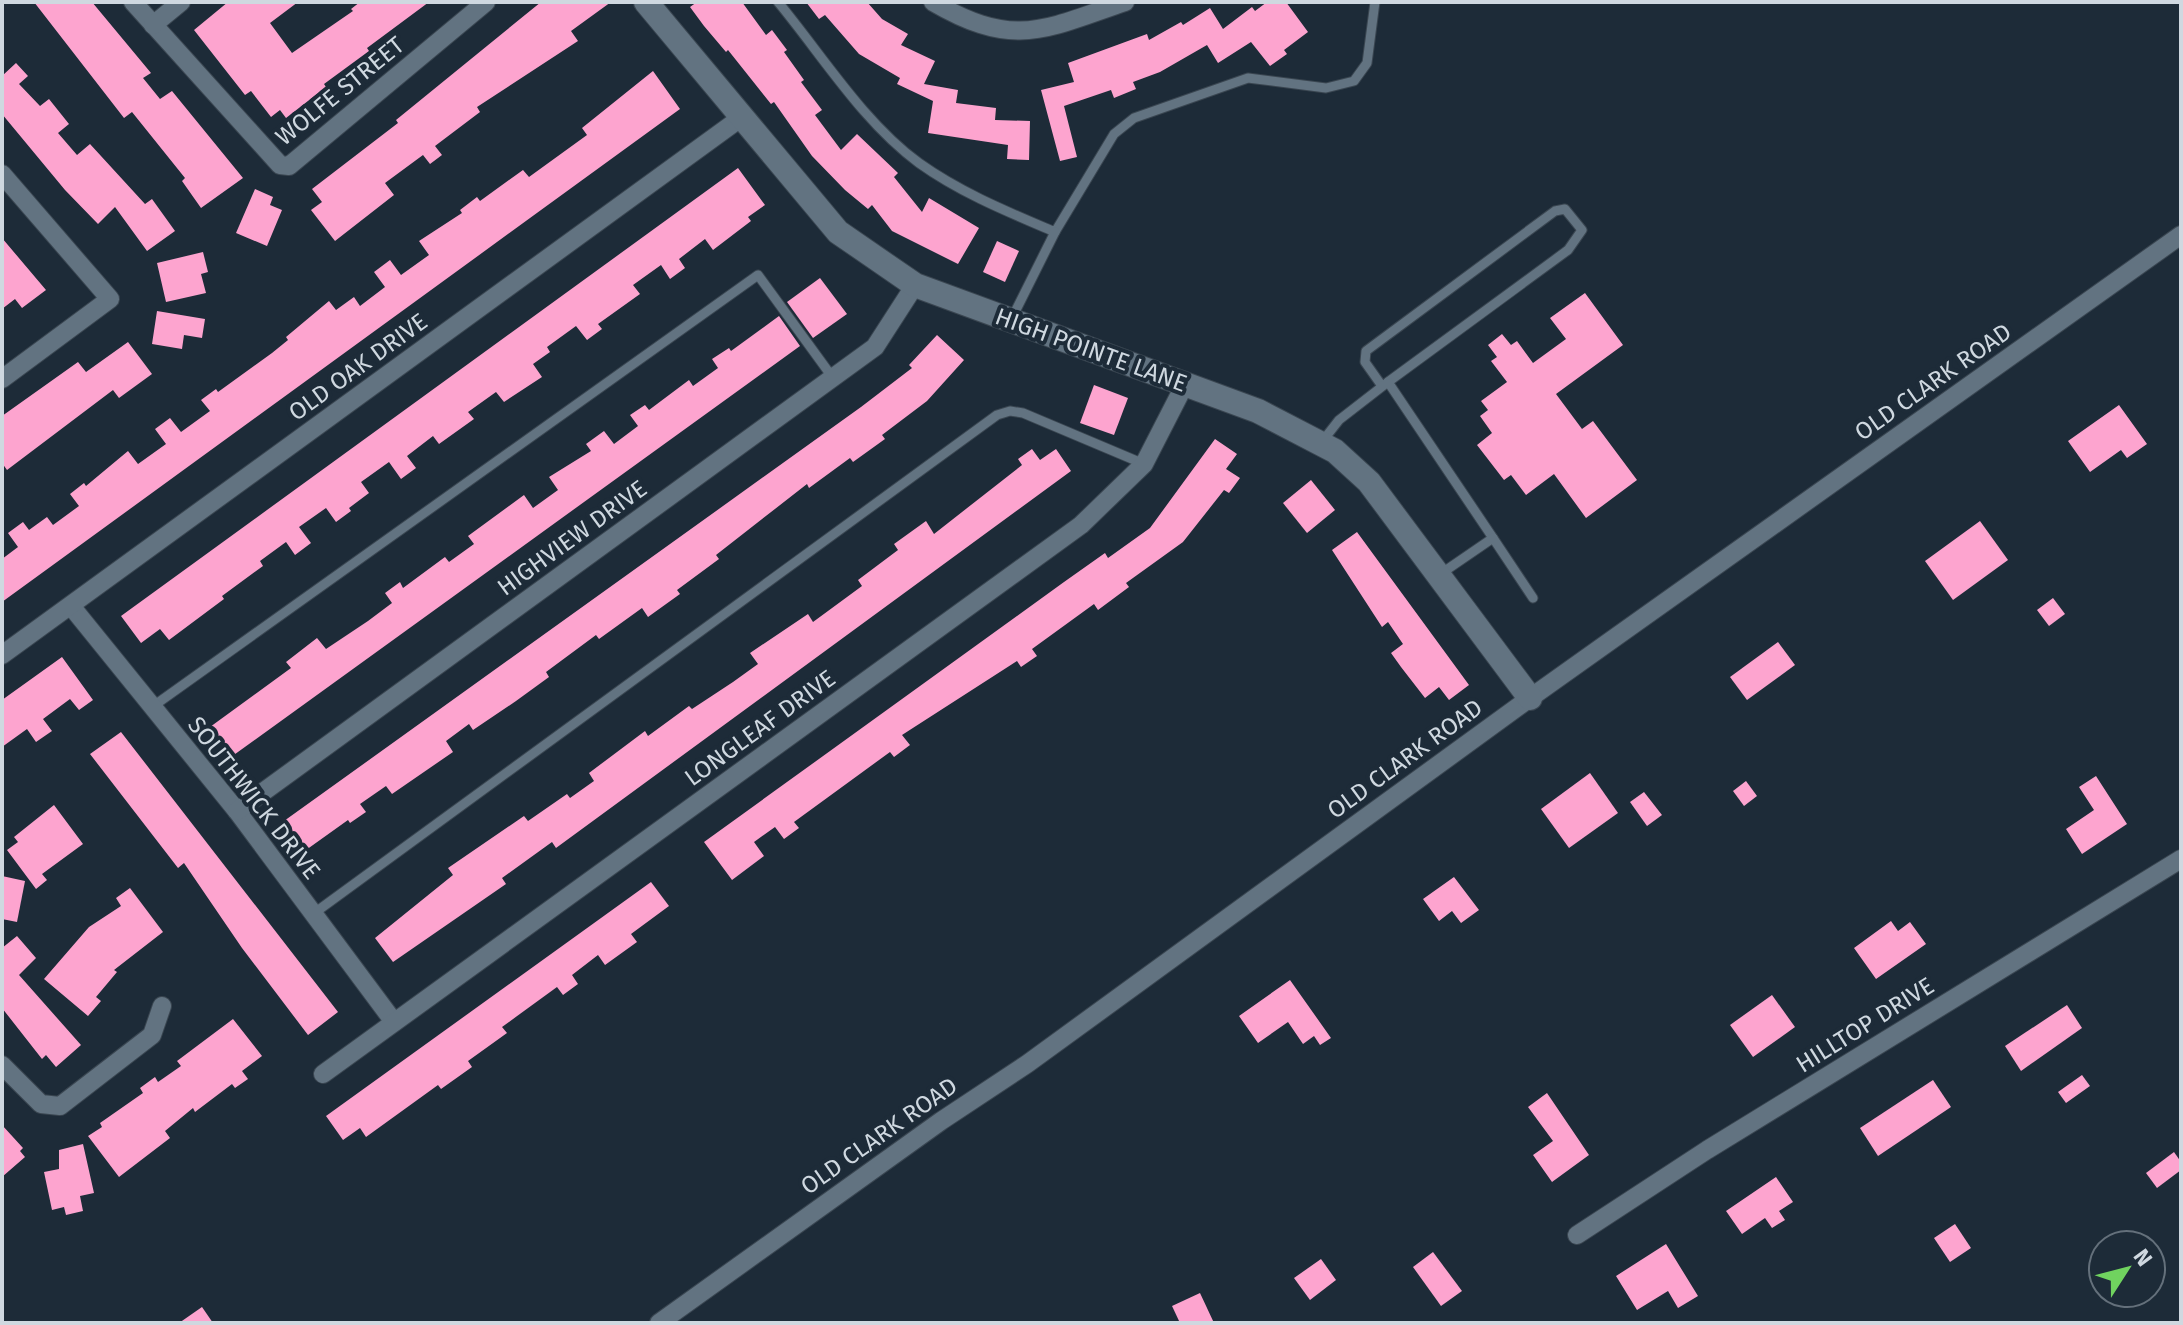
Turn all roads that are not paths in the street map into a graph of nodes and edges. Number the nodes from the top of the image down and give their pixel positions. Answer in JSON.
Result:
{"nodes":[{"id":1,"x":133,"y":2,"type":"edge"},
{"id":2,"x":181,"y":2,"type":"edge"},
{"id":3,"x":486,"y":2,"type":"edge"},
{"id":4,"x":778,"y":2,"type":"edge"},
{"id":5,"x":933,"y":2,"type":"edge"},
{"id":6,"x":1125,"y":2,"type":"edge"},
{"id":7,"x":1375,"y":2,"type":"edge"},
{"id":8,"x":648,"y":3,"type":"edge"},
{"id":9,"x":153,"y":25,"type":"junction"},
{"id":10,"x":742,"y":117,"type":"junction"},
{"id":11,"x":2,"y":174,"type":"edge"},
{"id":12,"x":1055,"y":232,"type":"junction"},
{"id":13,"x":2181,"y":235,"type":"edge"},
{"id":14,"x":915,"y":285,"type":"junction"},
{"id":15,"x":1011,"y":320,"type":"junction"},
{"id":16,"x":8,"y":371,"type":"edge"},
{"id":17,"x":833,"y":378,"type":"junction"},
{"id":18,"x":1185,"y":384,"type":"junction"},
{"id":19,"x":1385,"y":384,"type":"junction"},
{"id":20,"x":1321,"y":443,"type":"junction"},
{"id":21,"x":1144,"y":464,"type":"junction"},
{"id":22,"x":1493,"y":538,"type":"junction"},
{"id":23,"x":1439,"y":575,"type":"junction"},
{"id":24,"x":1533,"y":598,"type":"dead end"},
{"id":25,"x":71,"y":606,"type":"junction"},
{"id":26,"x":2,"y":655,"type":"edge"},
{"id":27,"x":1530,"y":698,"type":"junction"},
{"id":28,"x":152,"y":707,"type":"junction"},
{"id":29,"x":237,"y":811,"type":"junction"},
{"id":30,"x":2181,"y":859,"type":"edge"},
{"id":31,"x":313,"y":914,"type":"junction"},
{"id":32,"x":162,"y":1006,"type":"dead end"},
{"id":33,"x":394,"y":1022,"type":"junction"},
{"id":34,"x":2,"y":1065,"type":"edge"},
{"id":35,"x":323,"y":1074,"type":"dead end"},
{"id":36,"x":1577,"y":1235,"type":"dead end"},
{"id":37,"x":659,"y":1323,"type":"edge"}],
"edges":[{"from":1,"to":9,"type":"street","name":"WOLFE STREET"},
{"from":2,"to":9,"type":"street"},
{"from":3,"to":9,"type":"street","name":"WOLFE STREET"},
{"from":4,"to":12,"type":"lane"},
{"from":5,"to":6,"type":"street"},
{"from":7,"to":12,"type":"lane"},
{"from":8,"to":10,"type":"street","name":"HIGH POINTE LANE"},
{"from":10,"to":14,"type":"street","name":"HIGH POINTE LANE"},
{"from":10,"to":25,"type":"street","name":"OLD OAK DRIVE"},
{"from":11,"to":16,"type":"street"},
{"from":12,"to":15,"type":"lane"},
{"from":13,"to":27,"type":"street","name":"OLD CLARK ROAD"},
{"from":14,"to":15,"type":"street","name":"HIGH POINTE LANE"},
{"from":14,"to":17,"type":"street","name":"HIGHVIEW DRIVE"},
{"from":15,"to":18,"type":"street","name":"HIGH POINTE LANE"},
{"from":17,"to":28,"type":"lane"},
{"from":17,"to":29,"type":"street","name":"HIGHVIEW DRIVE"},
{"from":18,"to":20,"type":"street","name":"HIGH POINTE LANE"},
{"from":18,"to":21,"type":"street","name":"LONGLEAF DRIVE"},
{"from":19,"to":19,"type":"lane"},
{"from":19,"to":20,"type":"lane"},
{"from":19,"to":22,"type":"lane"},
{"from":20,"to":23,"type":"street","name":"HIGH POINTE LANE"},
{"from":21,"to":31,"type":"lane"},
{"from":21,"to":33,"type":"street","name":"LONGLEAF DRIVE"},
{"from":22,"to":23,"type":"lane"},
{"from":22,"to":24,"type":"lane"},
{"from":23,"to":27,"type":"street","name":"HIGH POINTE LANE"},
{"from":25,"to":26,"type":"street","name":"OLD OAK DRIVE"},
{"from":25,"to":28,"type":"street","name":"SOUTHWICK DRIVE"},
{"from":27,"to":37,"type":"street","name":"OLD CLARK ROAD"},
{"from":28,"to":29,"type":"street","name":"SOUTHWICK DRIVE"},
{"from":29,"to":31,"type":"street","name":"SOUTHWICK DRIVE"},
{"from":30,"to":36,"type":"street","name":"HILLTOP DRIVE"},
{"from":31,"to":33,"type":"street","name":"SOUTHWICK DRIVE"},
{"from":32,"to":34,"type":"street"},
{"from":33,"to":35,"type":"street","name":"LONGLEAF DRIVE"}]}
